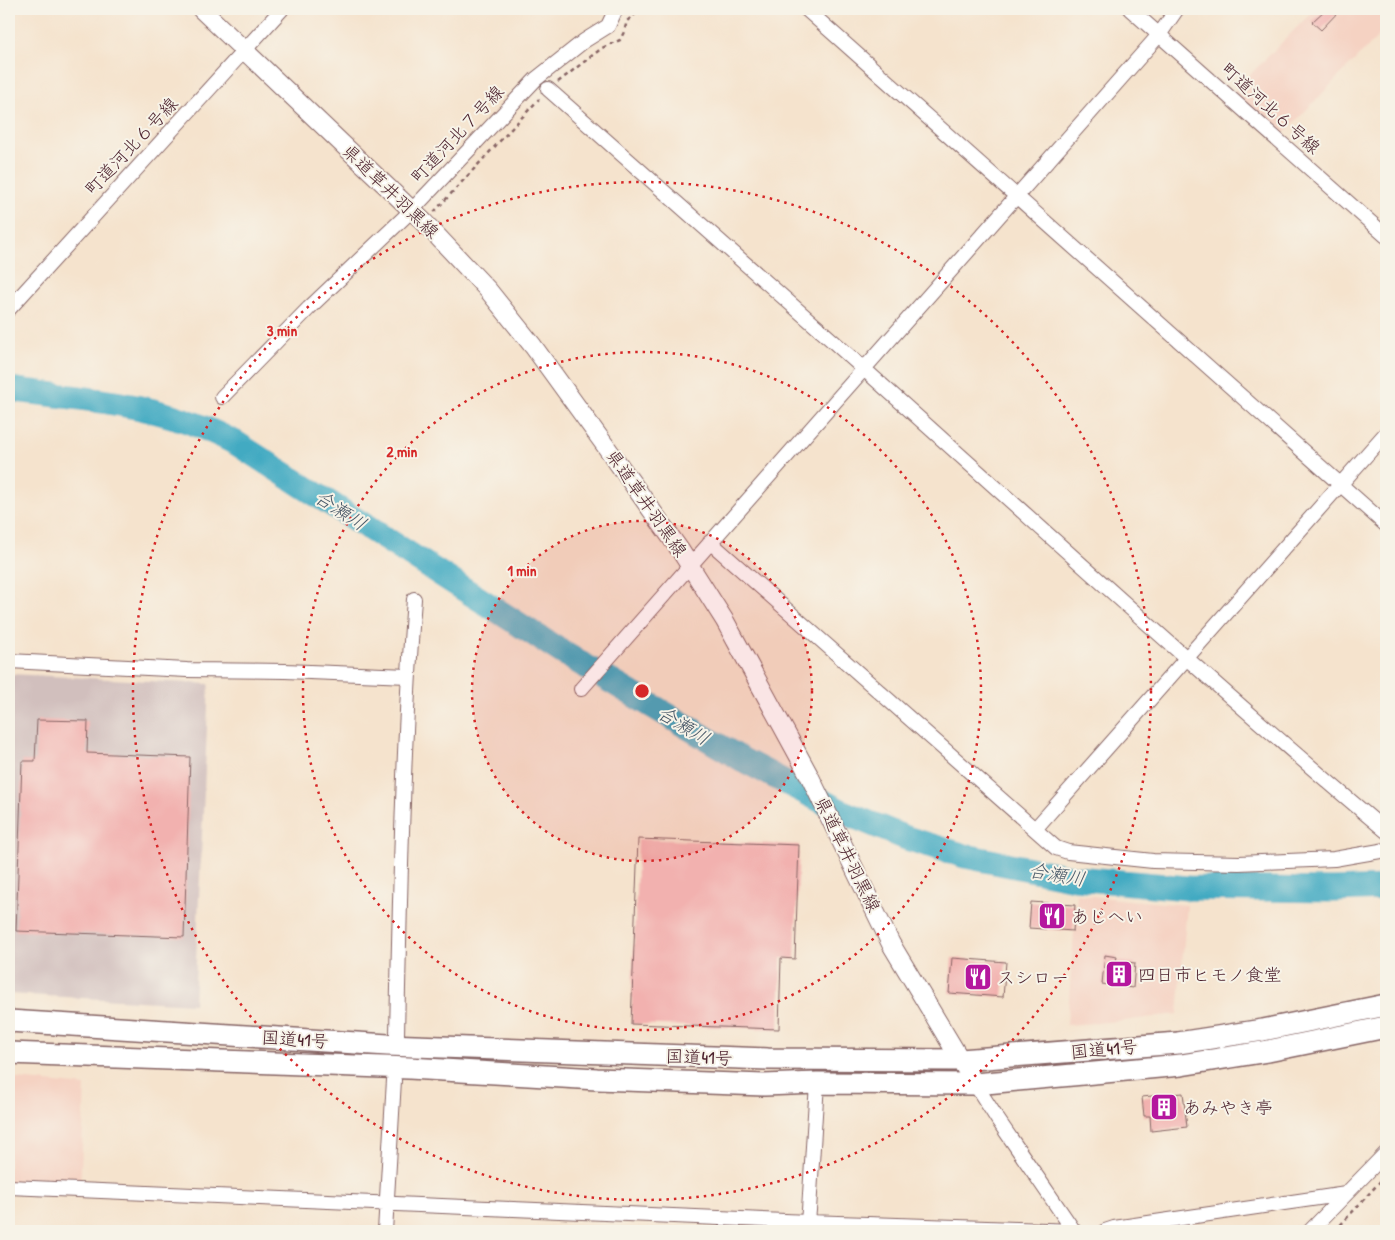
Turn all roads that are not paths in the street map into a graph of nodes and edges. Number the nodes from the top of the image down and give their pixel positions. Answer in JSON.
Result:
{"nodes":[{"id":1,"x":201,"y":9,"type":"edge"},
{"id":2,"x":282,"y":9,"type":"edge"},
{"id":3,"x":616,"y":9,"type":"edge"},
{"id":4,"x":806,"y":9,"type":"edge"},
{"id":5,"x":1130,"y":9,"type":"edge"},
{"id":6,"x":1177,"y":9,"type":"edge"},
{"id":7,"x":1159,"y":34,"type":"junction"},
{"id":8,"x":245,"y":50,"type":"junction"},
{"id":9,"x":548,"y":89,"type":"road end"},
{"id":10,"x":1016,"y":196,"type":"junction"},
{"id":11,"x":418,"y":216,"type":"junction"},
{"id":12,"x":1386,"y":236,"type":"edge"},
{"id":13,"x":9,"y":309,"type":"edge"},
{"id":14,"x":863,"y":368,"type":"junction"},
{"id":15,"x":222,"y":397,"type":"dead end"},
{"id":16,"x":1386,"y":433,"type":"edge"},
{"id":17,"x":1340,"y":484,"type":"junction"},
{"id":18,"x":1386,"y":525,"type":"edge"},
{"id":19,"x":710,"y":542,"type":"junction"},
{"id":20,"x":690,"y":565,"type":"junction"},
{"id":21,"x":414,"y":599,"type":"dead end"},
{"id":22,"x":1186,"y":658,"type":"junction"},
{"id":23,"x":9,"y":661,"type":"edge"},
{"id":24,"x":408,"y":676,"type":"junction"},
{"id":25,"x":581,"y":689,"type":"dead end"},
{"id":26,"x":1034,"y":829,"type":"junction"},
{"id":27,"x":1386,"y":831,"type":"edge"},
{"id":28,"x":1386,"y":850,"type":"edge"},
{"id":29,"x":1386,"y":1004,"type":"edge"},
{"id":30,"x":9,"y":1021,"type":"edge"},
{"id":31,"x":1386,"y":1027,"type":"edge"},
{"id":32,"x":397,"y":1035,"type":"dead end"},
{"id":33,"x":9,"y":1054,"type":"edge"},
{"id":34,"x":961,"y":1060,"type":"junction"},
{"id":35,"x":394,"y":1080,"type":"dead end"},
{"id":36,"x":817,"y":1083,"type":"junction"},
{"id":37,"x":975,"y":1084,"type":"junction"},
{"id":38,"x":1386,"y":1152,"type":"edge"},
{"id":39,"x":9,"y":1187,"type":"edge"},
{"id":40,"x":1346,"y":1194,"type":"junction"},
{"id":41,"x":387,"y":1202,"type":"junction"},
{"id":42,"x":807,"y":1226,"type":"edge"},
{"id":43,"x":385,"y":1231,"type":"edge"},
{"id":44,"x":1074,"y":1231,"type":"edge"},
{"id":45,"x":1106,"y":1231,"type":"edge"},
{"id":46,"x":1310,"y":1231,"type":"edge"}],
"edges":[{"from":1,"to":8,"type":"main road","name":"県道草井羽黒線"},
{"from":2,"to":8,"type":"street","name":"町道河北６号線"},
{"from":3,"to":11,"type":"street","name":"町道河北７号線"},
{"from":4,"to":10,"type":"street"},
{"from":5,"to":7,"type":"street","name":"町道河北６号線"},
{"from":6,"to":7,"type":"street"},
{"from":7,"to":10,"type":"street"},
{"from":7,"to":12,"type":"street","name":"町道河北６号線"},
{"from":8,"to":11,"type":"main road","name":"県道草井羽黒線"},
{"from":8,"to":13,"type":"street","name":"町道河北６号線"},
{"from":9,"to":14,"type":"street"},
{"from":10,"to":14,"type":"street"},
{"from":10,"to":17,"type":"street"},
{"from":11,"to":15,"type":"street","name":"町道河北７号線"},
{"from":11,"to":20,"type":"main road","name":"県道草井羽黒線"},
{"from":14,"to":19,"type":"street"},
{"from":14,"to":22,"type":"street"},
{"from":16,"to":17,"type":"street"},
{"from":17,"to":18,"type":"street"},
{"from":17,"to":22,"type":"street"},
{"from":19,"to":20,"type":"street"},
{"from":19,"to":26,"type":"street"},
{"from":20,"to":25,"type":"street"},
{"from":20,"to":34,"type":"main road","name":"県道草井羽黒線"},
{"from":21,"to":24,"type":"street"},
{"from":22,"to":26,"type":"street"},
{"from":22,"to":27,"type":"street"},
{"from":23,"to":24,"type":"street"},
{"from":24,"to":32,"type":"street"},
{"from":26,"to":28,"type":"street"},
{"from":29,"to":34,"type":"highway","name":"国道41号"},
{"from":30,"to":34,"type":"highway","name":"国道41号"},
{"from":31,"to":37,"type":"highway","name":"国道41号"},
{"from":33,"to":36,"type":"highway","name":"国道41号"},
{"from":34,"to":37,"type":"main road","name":"県道草井羽黒線"},
{"from":35,"to":41,"type":"street"},
{"from":36,"to":37,"type":"highway","name":"国道41号"},
{"from":36,"to":42,"type":"street"},
{"from":37,"to":44,"type":"street"},
{"from":38,"to":40,"type":"street"},
{"from":39,"to":41,"type":"street"},
{"from":40,"to":45,"type":"street"},
{"from":40,"to":46,"type":"street"},
{"from":41,"to":42,"type":"street"},
{"from":41,"to":43,"type":"street"},
{"from":42,"to":44,"type":"street"}]}
